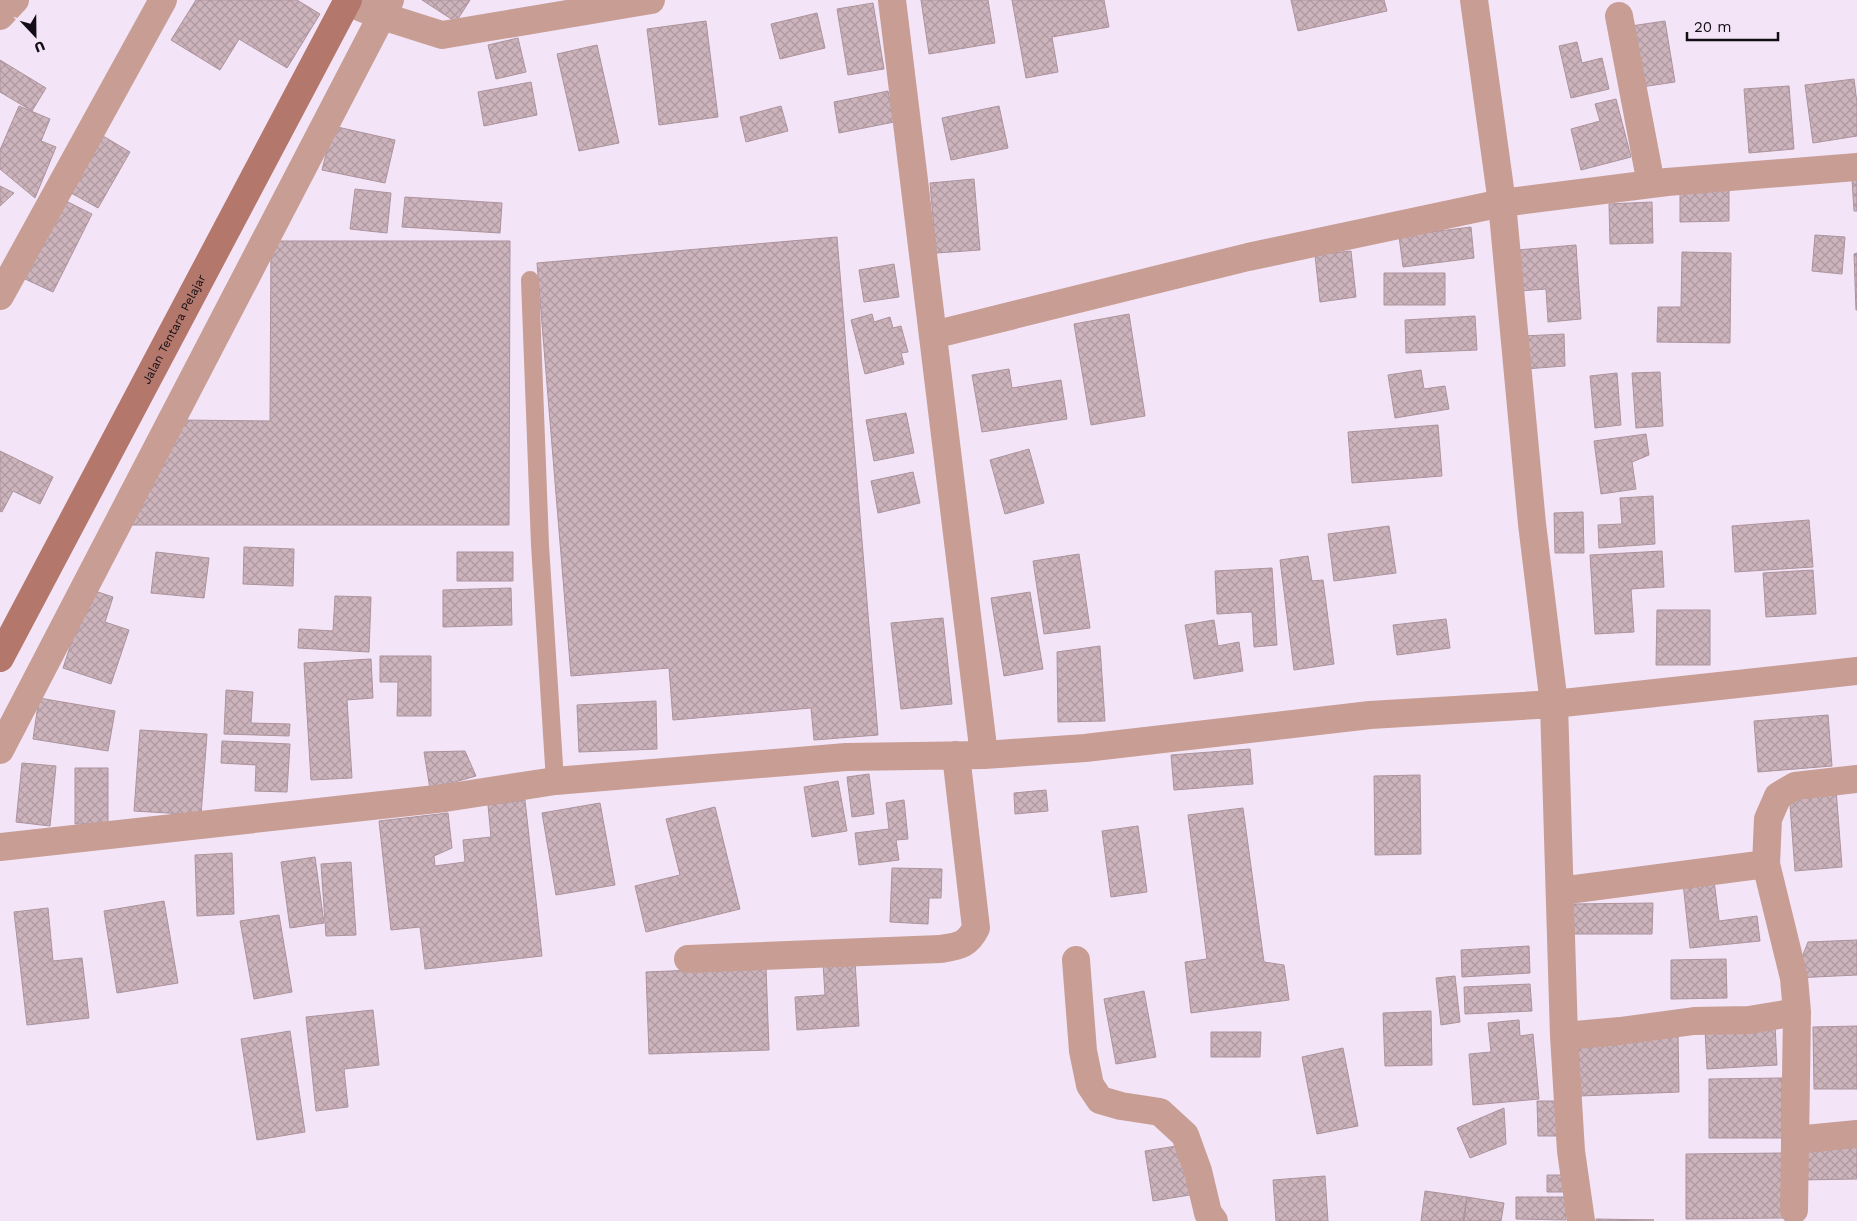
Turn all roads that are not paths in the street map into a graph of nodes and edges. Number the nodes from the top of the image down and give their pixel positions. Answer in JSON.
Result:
{"nodes":[{"id":1,"x":15,"y":0,"type":"edge"},
{"id":2,"x":163,"y":0,"type":"edge"},
{"id":3,"x":651,"y":0,"type":"edge"},
{"id":4,"x":892,"y":0,"type":"edge"},
{"id":5,"x":1474,"y":0,"type":"edge"},
{"id":6,"x":347,"y":1,"type":"edge"},
{"id":7,"x":386,"y":8,"type":"edge"},
{"id":8,"x":0,"y":16,"type":"edge"},
{"id":9,"x":1619,"y":16,"type":"dead end"},
{"id":10,"x":1857,"y":167,"type":"edge"},
{"id":11,"x":1652,"y":184,"type":"junction"},
{"id":12,"x":1502,"y":203,"type":"junction"},
{"id":13,"x":530,"y":280,"type":"dead end"},
{"id":14,"x":0,"y":296,"type":"edge"},
{"id":15,"x":933,"y":335,"type":"junction"},
{"id":16,"x":0,"y":658,"type":"edge"},
{"id":17,"x":1857,"y":671,"type":"edge"},
{"id":18,"x":1554,"y":704,"type":"junction"},
{"id":19,"x":0,"y":750,"type":"edge"},
{"id":20,"x":956,"y":755,"type":"junction"},
{"id":21,"x":984,"y":755,"type":"junction"},
{"id":22,"x":1857,"y":779,"type":"edge"},
{"id":23,"x":555,"y":781,"type":"junction"},
{"id":24,"x":0,"y":847,"type":"edge"},
{"id":25,"x":1766,"y":864,"type":"junction"},
{"id":26,"x":1560,"y":891,"type":"junction"},
{"id":27,"x":688,"y":959,"type":"dead end"},
{"id":28,"x":1076,"y":960,"type":"dead end"},
{"id":29,"x":1797,"y":1012,"type":"junction"},
{"id":30,"x":1564,"y":1036,"type":"junction"},
{"id":31,"x":1857,"y":1134,"type":"edge"},
{"id":32,"x":1795,"y":1140,"type":"junction"},
{"id":33,"x":1794,"y":1210,"type":"dead end"},
{"id":34,"x":1214,"y":1221,"type":"edge"},
{"id":35,"x":1581,"y":1221,"type":"edge"}],
"edges":[{"from":1,"to":8,"type":"street"},
{"from":2,"to":14,"type":"street"},
{"from":3,"to":7,"type":"street"},
{"from":4,"to":15,"type":"street"},
{"from":5,"to":12,"type":"street"},
{"from":6,"to":7,"type":"street"},
{"from":6,"to":16,"type":"main road","name":"Jalan Tentara Pelajar"},
{"from":7,"to":19,"type":"street"},
{"from":9,"to":11,"type":"street"},
{"from":10,"to":11,"type":"street"},
{"from":11,"to":12,"type":"street"},
{"from":12,"to":15,"type":"street"},
{"from":12,"to":18,"type":"street"},
{"from":13,"to":23,"type":"lane"},
{"from":15,"to":21,"type":"street"},
{"from":17,"to":18,"type":"street"},
{"from":18,"to":21,"type":"street"},
{"from":18,"to":26,"type":"street"},
{"from":20,"to":21,"type":"street"},
{"from":20,"to":23,"type":"street"},
{"from":20,"to":27,"type":"street"},
{"from":22,"to":25,"type":"street"},
{"from":23,"to":24,"type":"street"},
{"from":25,"to":26,"type":"street"},
{"from":25,"to":29,"type":"street"},
{"from":26,"to":30,"type":"street"},
{"from":28,"to":34,"type":"street"},
{"from":29,"to":30,"type":"street"},
{"from":29,"to":32,"type":"street"},
{"from":30,"to":35,"type":"street"},
{"from":31,"to":32,"type":"street"},
{"from":32,"to":33,"type":"street"}]}
